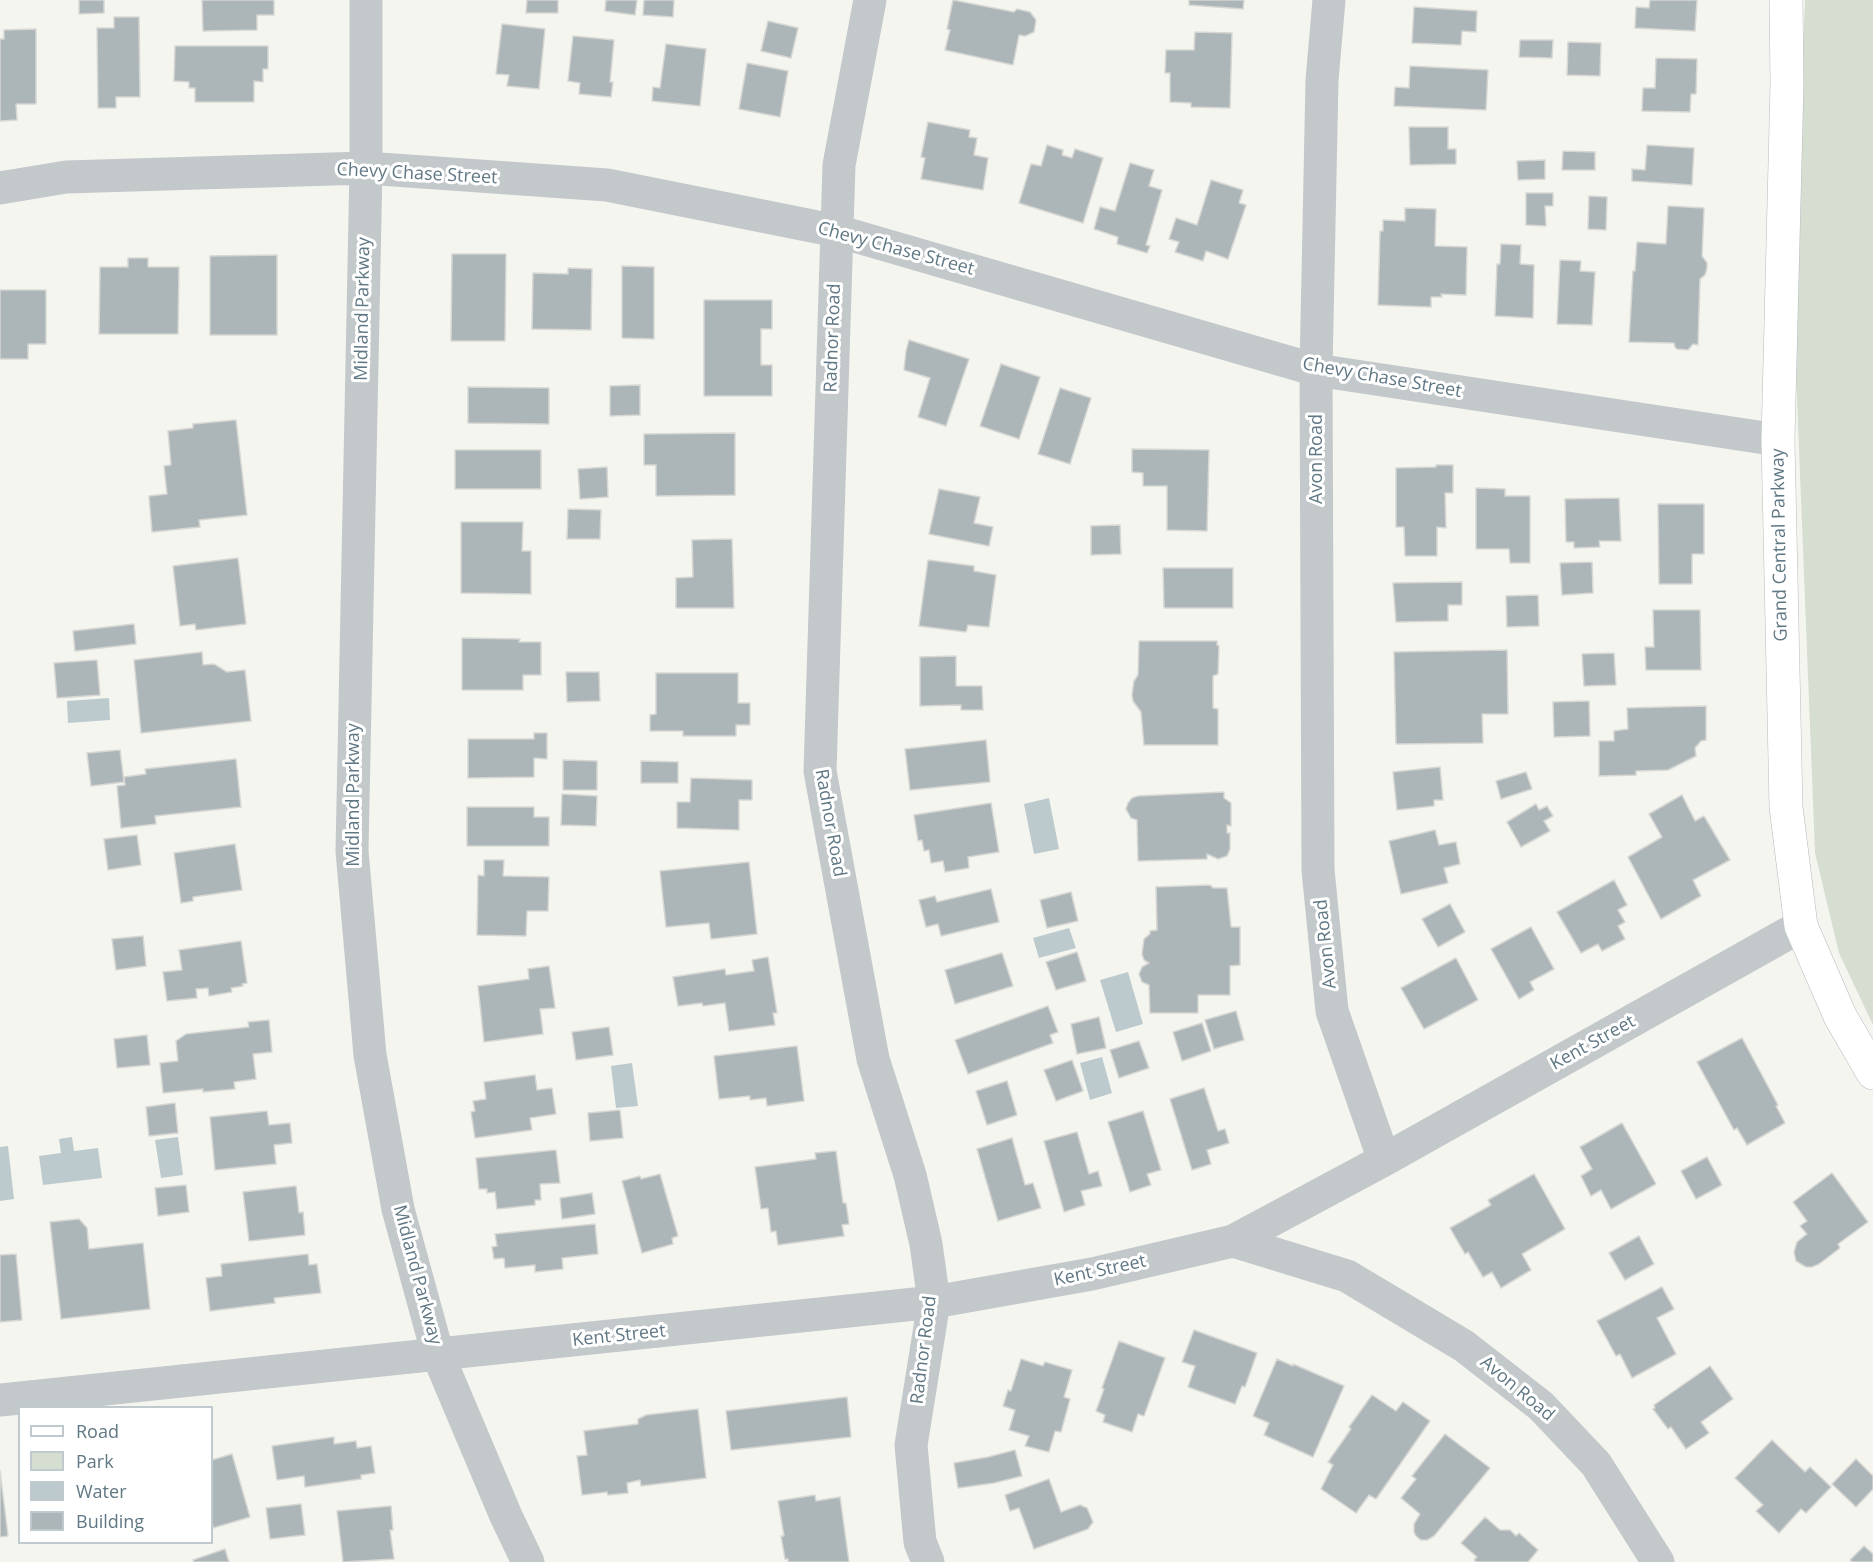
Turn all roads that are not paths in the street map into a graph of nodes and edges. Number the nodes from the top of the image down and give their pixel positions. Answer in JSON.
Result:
{"nodes":[{"id":1,"x":366,"y":0,"type":"edge"},
{"id":2,"x":870,"y":0,"type":"edge"},
{"id":3,"x":1329,"y":0,"type":"edge"},
{"id":4,"x":1786,"y":0,"type":"edge"},
{"id":5,"x":366,"y":168,"type":"junction"},
{"id":6,"x":0,"y":188,"type":"edge"},
{"id":7,"x":837,"y":231,"type":"junction"},
{"id":8,"x":1316,"y":370,"type":"junction"},
{"id":9,"x":1778,"y":440,"type":"junction"},
{"id":10,"x":1801,"y":926,"type":"junction"},
{"id":11,"x":1873,"y":1073,"type":"edge"},
{"id":12,"x":1384,"y":1160,"type":"junction"},
{"id":13,"x":1233,"y":1241,"type":"junction"},
{"id":14,"x":934,"y":1302,"type":"junction"},
{"id":15,"x":438,"y":1355,"type":"junction"},
{"id":16,"x":0,"y":1400,"type":"edge"},
{"id":17,"x":528,"y":1562,"type":"edge"},
{"id":18,"x":928,"y":1562,"type":"edge"},
{"id":19,"x":1658,"y":1562,"type":"edge"}],
"edges":[{"from":1,"to":5,"type":"street","name":"Midland Parkway"},
{"from":2,"to":7,"type":"street","name":"Radnor Road"},
{"from":3,"to":8,"type":"street","name":"Avon Road"},
{"from":4,"to":9,"type":"main road","name":"Grand Central Parkway"},
{"from":5,"to":6,"type":"street","name":"Chevy Chase Street"},
{"from":5,"to":7,"type":"street","name":"Chevy Chase Street"},
{"from":5,"to":15,"type":"street","name":"Midland Parkway"},
{"from":7,"to":8,"type":"street","name":"Chevy Chase Street"},
{"from":7,"to":14,"type":"street","name":"Radnor Road"},
{"from":8,"to":9,"type":"street","name":"Chevy Chase Street"},
{"from":8,"to":12,"type":"street","name":"Avon Road"},
{"from":9,"to":10,"type":"main road","name":"Grand Central Parkway"},
{"from":10,"to":11,"type":"main road","name":"Grand Central Parkway"},
{"from":10,"to":12,"type":"street","name":"Kent Street"},
{"from":12,"to":13,"type":"street"},
{"from":13,"to":14,"type":"street","name":"Kent Street"},
{"from":13,"to":19,"type":"street","name":"Avon Road"},
{"from":14,"to":15,"type":"street","name":"Kent Street"},
{"from":14,"to":18,"type":"street","name":"Radnor Road"},
{"from":15,"to":16,"type":"street","name":"Kent Street"},
{"from":15,"to":17,"type":"street","name":"Midland Parkway"}]}
